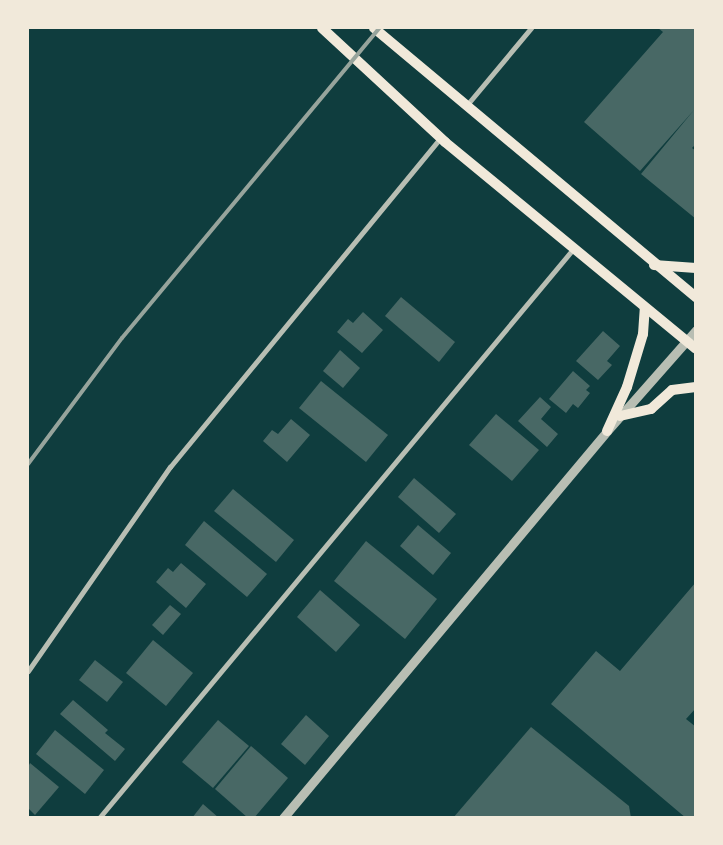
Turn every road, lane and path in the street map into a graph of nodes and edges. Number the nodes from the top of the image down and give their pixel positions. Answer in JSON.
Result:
{"nodes":[{"id":1,"x":322,"y":28,"type":"edge"},
{"id":2,"x":374,"y":28,"type":"edge"},
{"id":3,"x":531,"y":28,"type":"edge"},
{"id":4,"x":466,"y":106,"type":"junction"},
{"id":5,"x":440,"y":137,"type":"junction"},
{"id":6,"x":574,"y":249,"type":"junction"},
{"id":7,"x":654,"y":265,"type":"junction"},
{"id":8,"x":696,"y":268,"type":"edge"},
{"id":9,"x":696,"y":297,"type":"edge"},
{"id":10,"x":645,"y":308,"type":"junction"},
{"id":11,"x":696,"y":330,"type":"edge"},
{"id":12,"x":686,"y":341,"type":"junction"},
{"id":13,"x":696,"y":349,"type":"edge"},
{"id":14,"x":696,"y":386,"type":"edge"},
{"id":15,"x":620,"y":416,"type":"junction"},
{"id":16,"x":607,"y":430,"type":"junction"},
{"id":17,"x":28,"y":671,"type":"edge"},
{"id":18,"x":98,"y":818,"type":"edge"},
{"id":19,"x":283,"y":818,"type":"edge"}],
"edges":[{"from":1,"to":5,"type":"main road"},
{"from":2,"to":4,"type":"main road"},
{"from":3,"to":4,"type":"street"},
{"from":4,"to":7,"type":"main road"},
{"from":5,"to":6,"type":"main road"},
{"from":5,"to":17,"type":"street"},
{"from":6,"to":10,"type":"main road"},
{"from":6,"to":18,"type":"street"},
{"from":7,"to":8,"type":"main road"},
{"from":7,"to":9,"type":"main road"},
{"from":10,"to":12,"type":"main road"},
{"from":10,"to":16,"type":"main road"},
{"from":11,"to":12,"type":"street"},
{"from":12,"to":13,"type":"main road"},
{"from":12,"to":15,"type":"street"},
{"from":14,"to":15,"type":"main road"},
{"from":15,"to":16,"type":"street"},
{"from":16,"to":19,"type":"street"}]}
